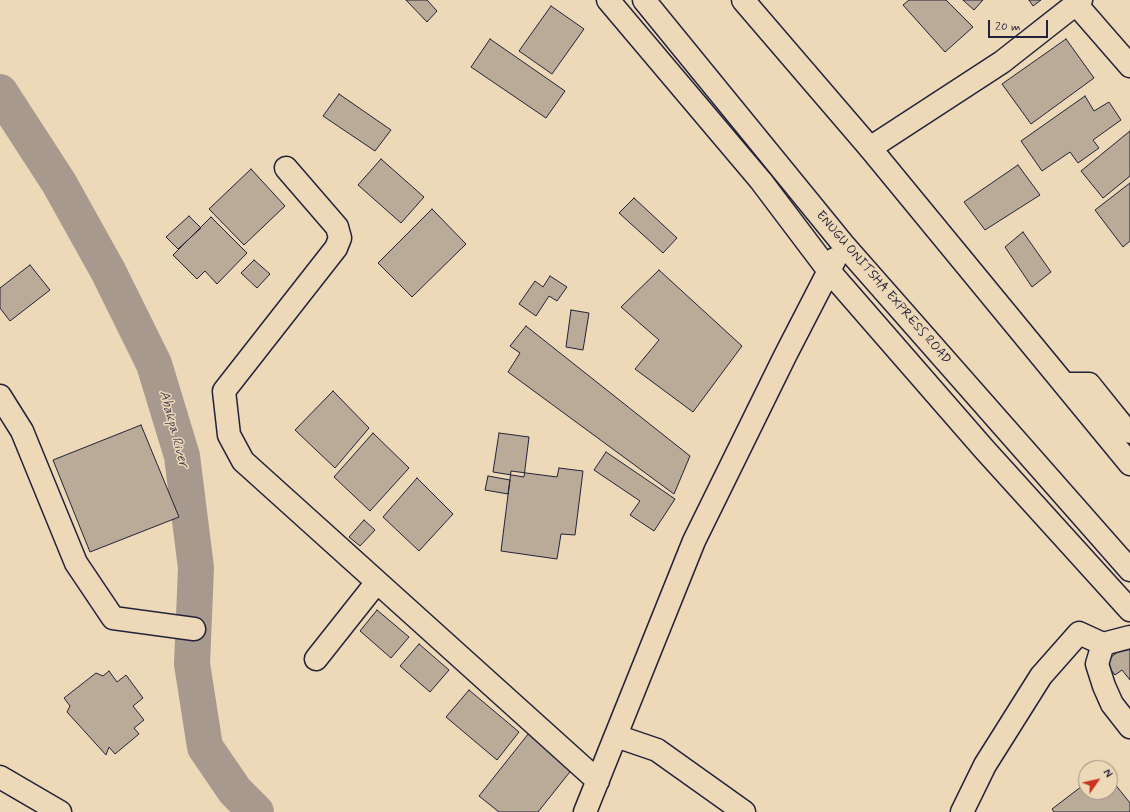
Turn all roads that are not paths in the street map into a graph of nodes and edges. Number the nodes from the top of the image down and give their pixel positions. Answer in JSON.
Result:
{"nodes":[{"id":1,"x":608,"y":0,"type":"edge"},
{"id":2,"x":644,"y":0,"type":"edge"},
{"id":3,"x":744,"y":0,"type":"edge"},
{"id":4,"x":1079,"y":2,"type":"edge"},
{"id":5,"x":1130,"y":66,"type":"edge"},
{"id":6,"x":870,"y":148,"type":"junction"},
{"id":7,"x":286,"y":168,"type":"dead end"},
{"id":8,"x":843,"y":244,"type":"junction"},
{"id":9,"x":829,"y":271,"type":"junction"},
{"id":10,"x":1065,"y":384,"type":"junction"},
{"id":11,"x":0,"y":396,"type":"edge"},
{"id":12,"x":1130,"y":432,"type":"edge"},
{"id":13,"x":1130,"y":464,"type":"edge"},
{"id":14,"x":1130,"y":570,"type":"edge"},
{"id":15,"x":377,"y":582,"type":"junction"},
{"id":16,"x":1130,"y":610,"type":"edge"},
{"id":17,"x":194,"y":629,"type":"dead end"},
{"id":18,"x":1130,"y":637,"type":"edge"},
{"id":19,"x":1103,"y":644,"type":"junction"},
{"id":20,"x":316,"y":659,"type":"dead end"},
{"id":21,"x":1130,"y":727,"type":"edge"},
{"id":22,"x":616,"y":736,"type":"junction"},
{"id":23,"x":0,"y":777,"type":"edge"},
{"id":24,"x":598,"y":781,"type":"junction"},
{"id":25,"x":592,"y":809,"type":"edge"},
{"id":26,"x":60,"y":812,"type":"edge"},
{"id":27,"x":744,"y":812,"type":"edge"},
{"id":28,"x":962,"y":812,"type":"edge"}],
"edges":[{"from":1,"to":9,"type":"main road"},
{"from":2,"to":8,"type":"main road","name":"ENUGU ONITSHA EXPRESS ROAD"},
{"from":3,"to":6,"type":"main road"},
{"from":4,"to":5,"type":"main road"},
{"from":4,"to":6,"type":"main road"},
{"from":6,"to":10,"type":"main road"},
{"from":7,"to":15,"type":"main road"},
{"from":8,"to":9,"type":"main road"},
{"from":8,"to":14,"type":"main road","name":"ENUGU ONITSHA EXPRESS ROAD"},
{"from":9,"to":16,"type":"main road"},
{"from":9,"to":22,"type":"main road"},
{"from":10,"to":12,"type":"main road"},
{"from":10,"to":13,"type":"main road"},
{"from":11,"to":17,"type":"main road"},
{"from":15,"to":20,"type":"main road"},
{"from":15,"to":24,"type":"main road"},
{"from":18,"to":19,"type":"main road"},
{"from":19,"to":21,"type":"main road"},
{"from":19,"to":28,"type":"main road"},
{"from":22,"to":24,"type":"main road"},
{"from":22,"to":27,"type":"main road"},
{"from":23,"to":26,"type":"main road"},
{"from":24,"to":25,"type":"main road"}]}
